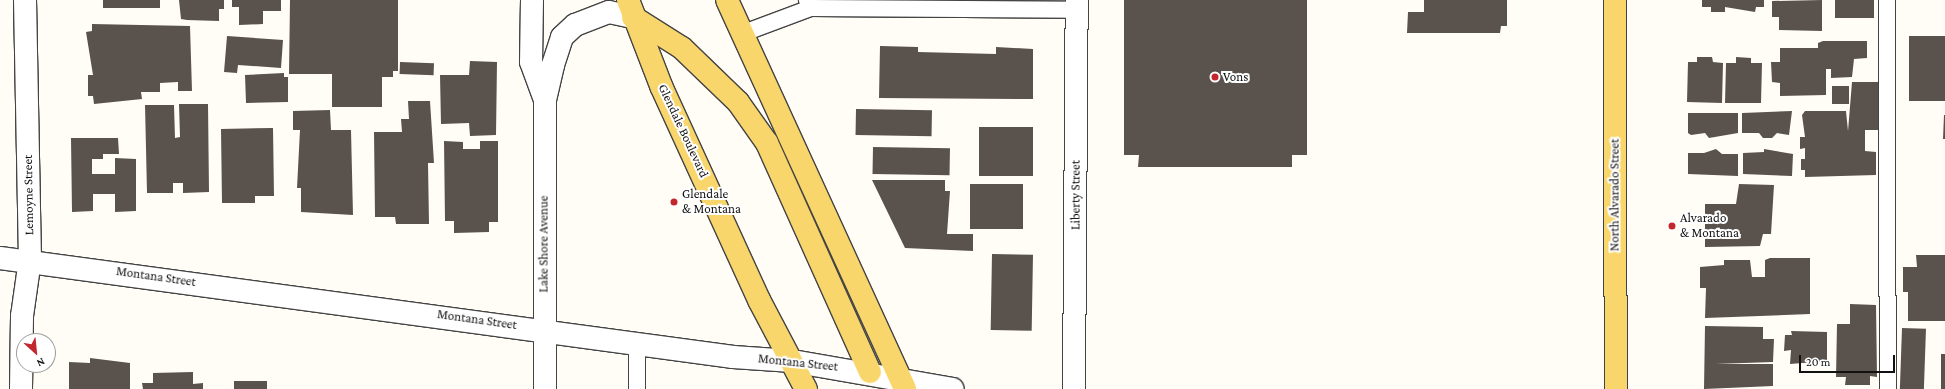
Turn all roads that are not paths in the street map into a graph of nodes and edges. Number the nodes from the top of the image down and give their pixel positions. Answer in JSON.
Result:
{"nodes":[{"id":1,"x":26,"y":0,"type":"edge"},
{"id":2,"x":532,"y":0,"type":"edge"},
{"id":3,"x":727,"y":0,"type":"edge"},
{"id":4,"x":1615,"y":0,"type":"edge"},
{"id":5,"x":1886,"y":0,"type":"edge"},
{"id":6,"x":809,"y":4,"type":"edge"},
{"id":7,"x":1077,"y":5,"type":"edge"},
{"id":8,"x":630,"y":9,"type":"edge"},
{"id":9,"x":741,"y":34,"type":"junction"},
{"id":10,"x":545,"y":100,"type":"junction"},
{"id":11,"x":0,"y":258,"type":"edge"},
{"id":12,"x":30,"y":260,"type":"junction"},
{"id":13,"x":544,"y":330,"type":"junction"},
{"id":14,"x":637,"y":344,"type":"junction"},
{"id":15,"x":792,"y":361,"type":"junction"},
{"id":16,"x":870,"y":372,"type":"junction"},
{"id":17,"x":902,"y":383,"type":"edge"},
{"id":18,"x":21,"y":389,"type":"edge"},
{"id":19,"x":545,"y":389,"type":"edge"},
{"id":20,"x":637,"y":389,"type":"edge"},
{"id":21,"x":806,"y":389,"type":"edge"},
{"id":22,"x":953,"y":389,"type":"edge"},
{"id":23,"x":1074,"y":389,"type":"edge"},
{"id":24,"x":1616,"y":389,"type":"edge"},
{"id":25,"x":1888,"y":389,"type":"edge"}],
"edges":[{"from":1,"to":12,"type":"street","name":"Lemoyne Street"},
{"from":2,"to":10,"type":"street","name":"Lake Shore Avenue"},
{"from":3,"to":9,"type":"main road"},
{"from":4,"to":24,"type":"main road","name":"North Alvarado Street"},
{"from":5,"to":25,"type":"lane"},
{"from":6,"to":7,"type":"lane"},
{"from":6,"to":9,"type":"lane"},
{"from":7,"to":23,"type":"street","name":"Liberty Street"},
{"from":8,"to":10,"type":"street","name":"Lake Shore Avenue"},
{"from":8,"to":15,"type":"main road","name":"Glendale Boulevard"},
{"from":8,"to":16,"type":"main road"},
{"from":9,"to":17,"type":"main road"},
{"from":10,"to":13,"type":"street","name":"Lake Shore Avenue"},
{"from":11,"to":12,"type":"street","name":"Montana Street"},
{"from":12,"to":13,"type":"street","name":"Montana Street"},
{"from":12,"to":18,"type":"street","name":"Lemoyne Street"},
{"from":13,"to":14,"type":"street","name":"Montana Street"},
{"from":13,"to":19,"type":"street","name":"Lake Shore Avenue"},
{"from":14,"to":15,"type":"street","name":"Montana Street"},
{"from":14,"to":20,"type":"lane"},
{"from":15,"to":16,"type":"street","name":"Montana Street"},
{"from":15,"to":21,"type":"main road","name":"Glendale Boulevard"},
{"from":16,"to":17,"type":"street","name":"Montana Street"},
{"from":17,"to":22,"type":"street","name":"Montana Street"}]}
